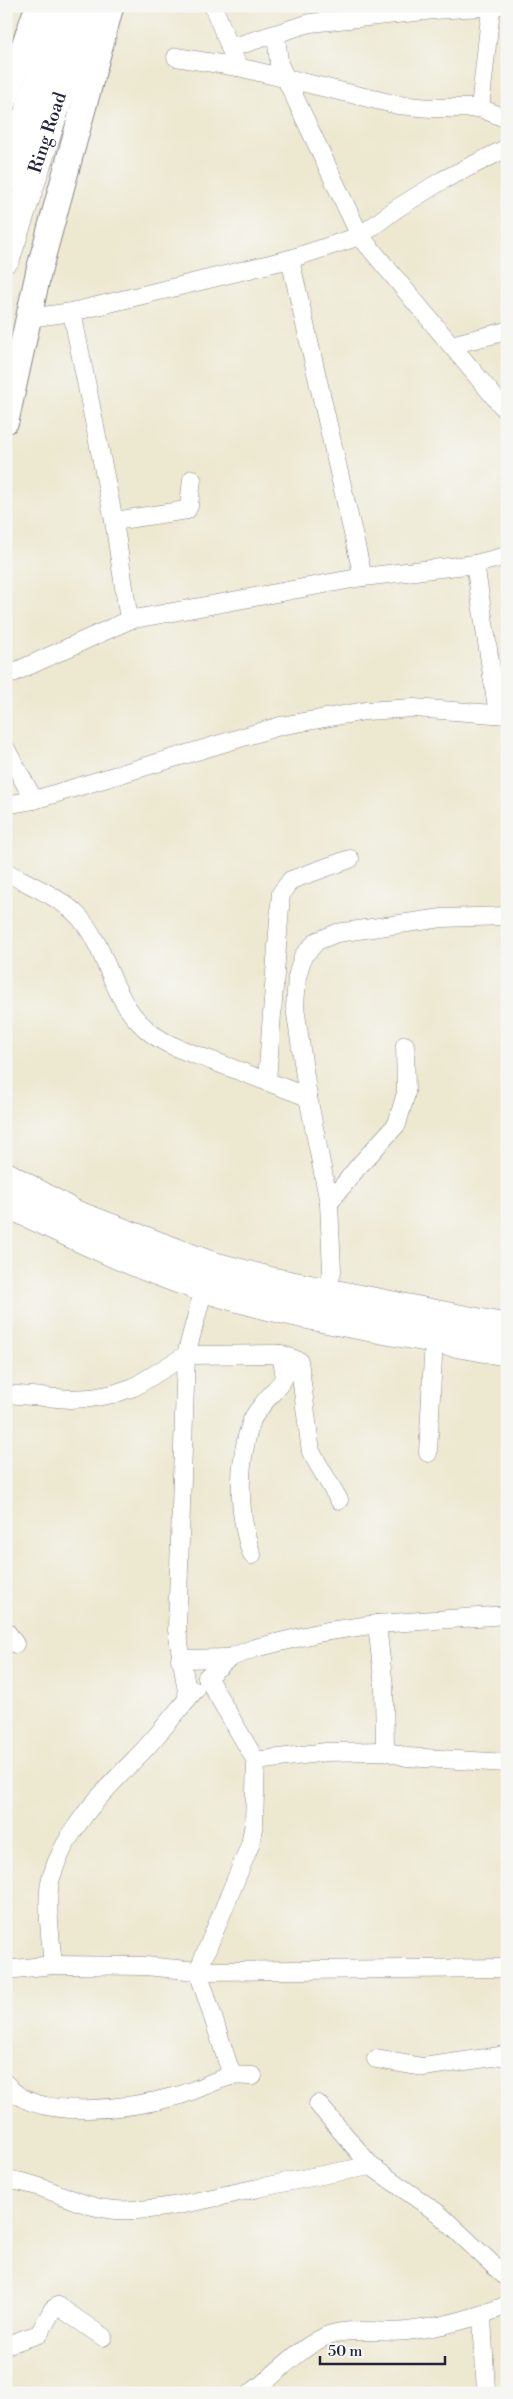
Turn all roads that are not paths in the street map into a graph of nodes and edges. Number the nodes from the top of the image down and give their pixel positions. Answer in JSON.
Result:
{"nodes":[{"id":1,"x":38,"y":6,"type":"edge"},
{"id":2,"x":65,"y":6,"type":"edge"},
{"id":3,"x":89,"y":6,"type":"edge"},
{"id":4,"x":111,"y":6,"type":"edge"},
{"id":5,"x":212,"y":6,"type":"edge"},
{"id":6,"x":494,"y":7,"type":"edge"},
{"id":7,"x":276,"y":34,"type":"junction"},
{"id":8,"x":15,"y":47,"type":"edge"},
{"id":9,"x":230,"y":48,"type":"junction"},
{"id":10,"x":176,"y":57,"type":"dead end"},
{"id":11,"x":238,"y":67,"type":"junction"},
{"id":12,"x":287,"y":79,"type":"junction"},
{"id":13,"x":6,"y":98,"type":"edge"},
{"id":14,"x":480,"y":108,"type":"junction"},
{"id":15,"x":507,"y":119,"type":"edge"},
{"id":16,"x":507,"y":148,"type":"edge"},
{"id":17,"x":6,"y":178,"type":"edge"},
{"id":18,"x":360,"y":236,"type":"junction"},
{"id":19,"x":6,"y":258,"type":"edge"},
{"id":20,"x":290,"y":259,"type":"junction"},
{"id":21,"x":72,"y":312,"type":"junction"},
{"id":22,"x":29,"y":318,"type":"junction"},
{"id":23,"x":507,"y":331,"type":"edge"},
{"id":24,"x":451,"y":345,"type":"junction"},
{"id":25,"x":506,"y":410,"type":"edge"},
{"id":26,"x":6,"y":421,"type":"edge"},
{"id":27,"x":192,"y":479,"type":"dead end"},
{"id":28,"x":114,"y":522,"type":"junction"},
{"id":29,"x":507,"y":556,"type":"edge"},
{"id":30,"x":476,"y":564,"type":"junction"},
{"id":31,"x":364,"y":577,"type":"junction"},
{"id":32,"x":129,"y":620,"type":"junction"},
{"id":33,"x":6,"y":676,"type":"edge"},
{"id":34,"x":502,"y":715,"type":"edge"},
{"id":35,"x":6,"y":749,"type":"edge"},
{"id":36,"x":34,"y":800,"type":"junction"},
{"id":37,"x":6,"y":805,"type":"edge"},
{"id":38,"x":350,"y":859,"type":"dead end"},
{"id":39,"x":6,"y":872,"type":"edge"},
{"id":40,"x":507,"y":916,"type":"edge"},
{"id":41,"x":406,"y":1045,"type":"dead end"},
{"id":42,"x":268,"y":1081,"type":"junction"},
{"id":43,"x":308,"y":1097,"type":"junction"},
{"id":44,"x":6,"y":1176,"type":"edge"},
{"id":45,"x":6,"y":1203,"type":"edge"},
{"id":46,"x":329,"y":1204,"type":"junction"},
{"id":47,"x":204,"y":1288,"type":"junction"},
{"id":48,"x":327,"y":1293,"type":"junction"},
{"id":49,"x":374,"y":1315,"type":"junction"},
{"id":50,"x":507,"y":1328,"type":"edge"},
{"id":51,"x":434,"y":1338,"type":"junction"},
{"id":52,"x":507,"y":1352,"type":"edge"},
{"id":53,"x":280,"y":1354,"type":"junction"},
{"id":54,"x":186,"y":1355,"type":"junction"},
{"id":55,"x":6,"y":1394,"type":"edge"},
{"id":56,"x":428,"y":1453,"type":"dead end"},
{"id":57,"x":339,"y":1500,"type":"dead end"},
{"id":58,"x":252,"y":1555,"type":"dead end"},
{"id":59,"x":507,"y":1615,"type":"edge"},
{"id":60,"x":377,"y":1624,"type":"junction"},
{"id":61,"x":229,"y":1658,"type":"junction"},
{"id":62,"x":180,"y":1659,"type":"junction"},
{"id":63,"x":207,"y":1677,"type":"junction"},
{"id":64,"x":188,"y":1698,"type":"junction"},
{"id":65,"x":385,"y":1751,"type":"junction"},
{"id":66,"x":256,"y":1761,"type":"junction"},
{"id":67,"x":507,"y":1763,"type":"edge"},
{"id":68,"x":53,"y":1966,"type":"junction"},
{"id":69,"x":507,"y":1968,"type":"edge"},
{"id":70,"x":6,"y":1970,"type":"edge"},
{"id":71,"x":198,"y":1971,"type":"junction"},
{"id":72,"x":507,"y":2055,"type":"edge"},
{"id":73,"x":376,"y":2059,"type":"dead end"},
{"id":74,"x":232,"y":2076,"type":"junction"},
{"id":75,"x":254,"y":2076,"type":"dead end"},
{"id":76,"x":6,"y":2084,"type":"edge"},
{"id":77,"x":318,"y":2104,"type":"dead end"},
{"id":78,"x":371,"y":2166,"type":"junction"},
{"id":79,"x":6,"y":2180,"type":"edge"},
{"id":80,"x":507,"y":2278,"type":"edge"},
{"id":81,"x":507,"y":2305,"type":"edge"},
{"id":82,"x":482,"y":2316,"type":"junction"},
{"id":83,"x":104,"y":2337,"type":"dead end"},
{"id":84,"x":6,"y":2345,"type":"edge"},
{"id":85,"x":251,"y":2393,"type":"edge"},
{"id":86,"x":486,"y":2393,"type":"edge"}],
"edges":[{"from":1,"to":8,"type":"street"},
{"from":2,"to":17,"type":"main road","name":"Ring Road"},
{"from":3,"to":19,"type":"main road","name":"Ring Road"},
{"from":4,"to":22,"type":"street"},
{"from":5,"to":9,"type":"street"},
{"from":6,"to":7,"type":"street"},
{"from":6,"to":14,"type":"street"},
{"from":7,"to":9,"type":"street"},
{"from":7,"to":12,"type":"street"},
{"from":8,"to":13,"type":"street"},
{"from":9,"to":11,"type":"street"},
{"from":10,"to":11,"type":"street"},
{"from":11,"to":12,"type":"street"},
{"from":12,"to":14,"type":"street"},
{"from":12,"to":18,"type":"street"},
{"from":14,"to":15,"type":"street"},
{"from":16,"to":18,"type":"street"},
{"from":18,"to":20,"type":"street"},
{"from":18,"to":24,"type":"street"},
{"from":20,"to":21,"type":"street"},
{"from":20,"to":31,"type":"street"},
{"from":21,"to":22,"type":"street"},
{"from":21,"to":28,"type":"street"},
{"from":22,"to":26,"type":"street"},
{"from":23,"to":24,"type":"street"},
{"from":24,"to":25,"type":"street"},
{"from":27,"to":28,"type":"street"},
{"from":28,"to":32,"type":"street"},
{"from":29,"to":30,"type":"street"},
{"from":30,"to":31,"type":"street"},
{"from":30,"to":34,"type":"street"},
{"from":31,"to":32,"type":"street"},
{"from":32,"to":33,"type":"street"},
{"from":34,"to":36,"type":"street"},
{"from":35,"to":36,"type":"street"},
{"from":36,"to":37,"type":"street"},
{"from":38,"to":42,"type":"street"},
{"from":39,"to":42,"type":"street"},
{"from":40,"to":43,"type":"street"},
{"from":41,"to":46,"type":"street"},
{"from":42,"to":43,"type":"street"},
{"from":43,"to":46,"type":"street"},
{"from":44,"to":48,"type":"main road"},
{"from":45,"to":47,"type":"main road"},
{"from":46,"to":48,"type":"street"},
{"from":47,"to":49,"type":"main road"},
{"from":47,"to":54,"type":"street"},
{"from":48,"to":49,"type":"main road"},
{"from":49,"to":50,"type":"main road"},
{"from":49,"to":51,"type":"main road"},
{"from":51,"to":52,"type":"main road"},
{"from":51,"to":56,"type":"street"},
{"from":53,"to":54,"type":"street"},
{"from":53,"to":57,"type":"street"},
{"from":53,"to":58,"type":"street"},
{"from":54,"to":55,"type":"street"},
{"from":54,"to":62,"type":"street"},
{"from":59,"to":60,"type":"street"},
{"from":60,"to":61,"type":"street"},
{"from":60,"to":65,"type":"street"},
{"from":61,"to":62,"type":"street"},
{"from":61,"to":63,"type":"street"},
{"from":62,"to":64,"type":"street"},
{"from":63,"to":64,"type":"street"},
{"from":63,"to":66,"type":"street"},
{"from":64,"to":68,"type":"street"},
{"from":65,"to":66,"type":"street"},
{"from":65,"to":67,"type":"street"},
{"from":66,"to":71,"type":"street"},
{"from":68,"to":70,"type":"street"},
{"from":68,"to":71,"type":"street"},
{"from":69,"to":71,"type":"street"},
{"from":71,"to":74,"type":"street"},
{"from":72,"to":73,"type":"street"},
{"from":74,"to":75,"type":"street"},
{"from":74,"to":76,"type":"street"},
{"from":77,"to":78,"type":"street"},
{"from":78,"to":79,"type":"street"},
{"from":78,"to":80,"type":"street"},
{"from":81,"to":82,"type":"street"},
{"from":82,"to":85,"type":"street"},
{"from":82,"to":86,"type":"street"},
{"from":83,"to":84,"type":"street"}]}
